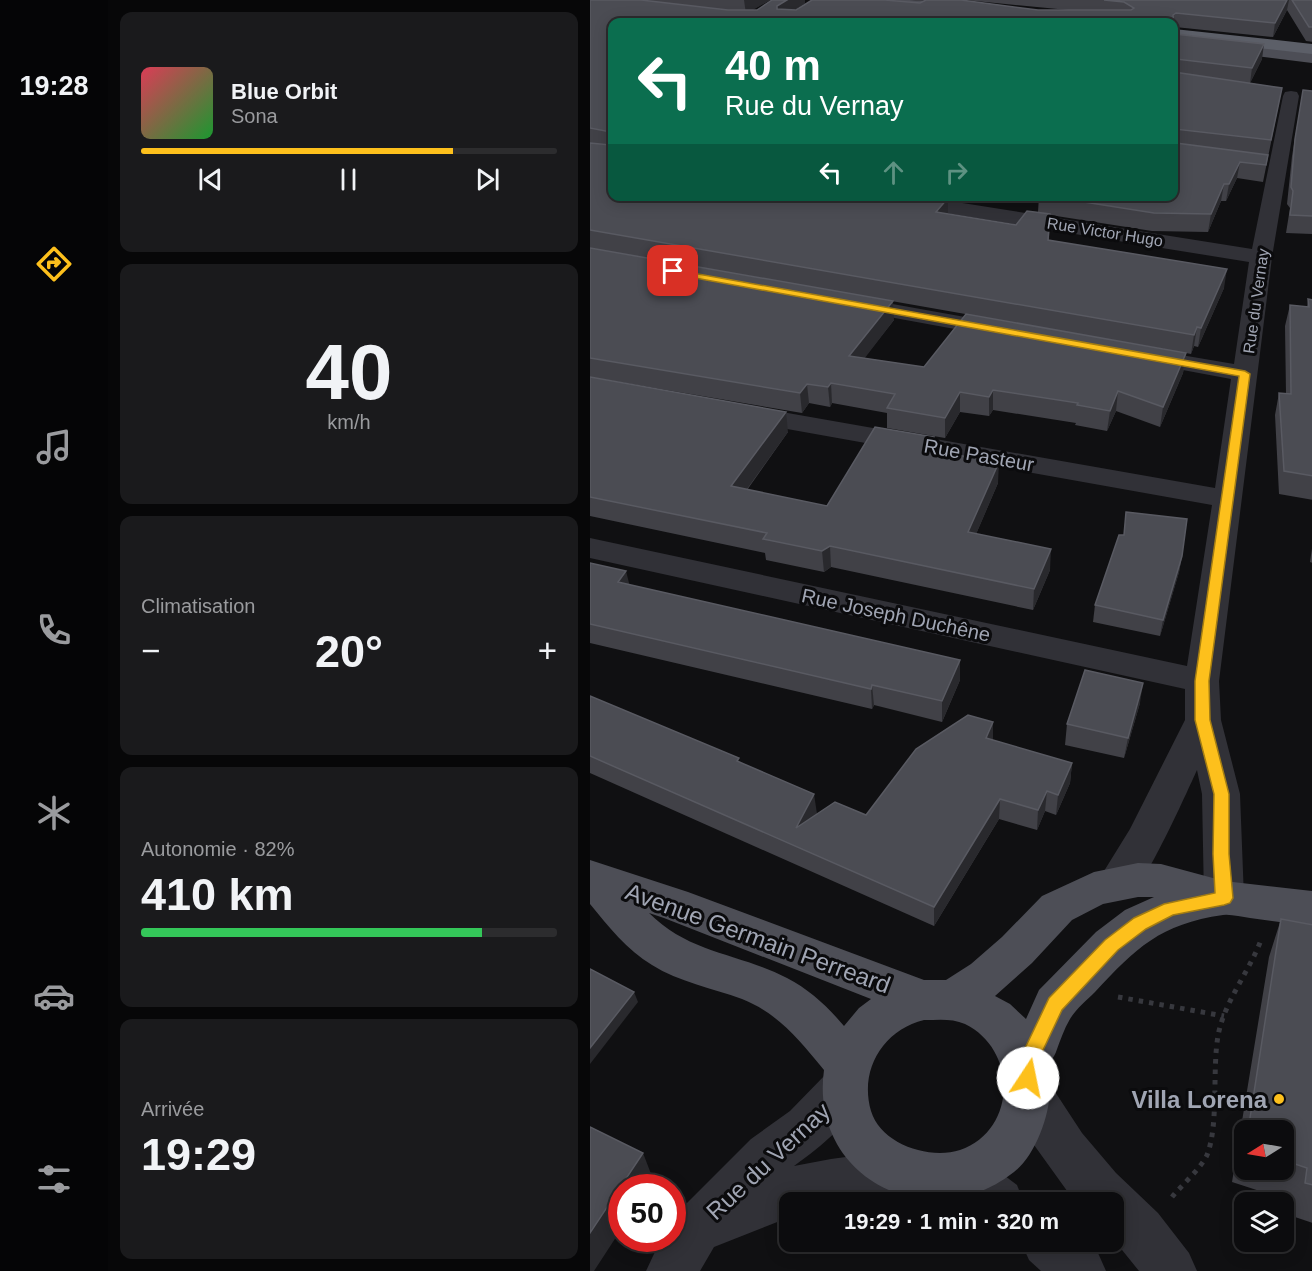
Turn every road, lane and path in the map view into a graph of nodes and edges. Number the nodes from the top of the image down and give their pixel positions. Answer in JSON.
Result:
{"nodes":[{"id":1,"x":894,"y":4,"type":"edge"},
{"id":2,"x":950,"y":10,"type":"joint"},
{"id":3,"x":977,"y":13,"type":"edge"},
{"id":4,"x":1178,"y":28,"type":"edge"},
{"id":5,"x":1178,"y":34,"type":"edge"},
{"id":6,"x":1178,"y":41,"type":"edge"},
{"id":7,"x":1313,"y":43,"type":"edge"},
{"id":8,"x":1313,"y":49,"type":"edge"},
{"id":9,"x":1313,"y":58,"type":"edge"},
{"id":10,"x":1294,"y":96,"type":"edge"},
{"id":11,"x":908,"y":201,"type":"edge"},
{"id":12,"x":1261,"y":257,"type":"junction"},
{"id":13,"x":822,"y":298,"type":"edge"},
{"id":14,"x":1028,"y":335,"type":"edge"},
{"id":15,"x":1119,"y":351,"type":"edge"},
{"id":16,"x":1245,"y":374,"type":"junction"},
{"id":17,"x":716,"y":409,"type":"edge"},
{"id":18,"x":1226,"y":499,"type":"junction"},
{"id":19,"x":590,"y":548,"type":"edge"},
{"id":20,"x":1202,"y":681,"type":"junction"},
{"id":21,"x":1203,"y":720,"type":"junction"},
{"id":22,"x":591,"y":877,"type":"edge"},
{"id":23,"x":1116,"y":884,"type":"junction"},
{"id":24,"x":1224,"y":898,"type":"junction"},
{"id":25,"x":1267,"y":903,"type":"junction"},
{"id":26,"x":1313,"y":909,"type":"edge"},
{"id":27,"x":1070,"y":989,"type":"junction"},
{"id":28,"x":937,"y":1000,"type":"junction"},
{"id":29,"x":1224,"y":1016,"type":"junction"},
{"id":30,"x":845,"y":1076,"type":"junction"},
{"id":31,"x":1027,"y":1078,"type":"junction"},
{"id":32,"x":905,"y":1173,"type":"junction"},
{"id":33,"x":981,"y":1188,"type":"edge"},
{"id":34,"x":1100,"y":1192,"type":"edge"},
{"id":35,"x":1124,"y":1212,"type":"edge"},
{"id":36,"x":1124,"y":1215,"type":"edge"},
{"id":37,"x":686,"y":1248,"type":"edge"},
{"id":38,"x":686,"y":1249,"type":"edge"},
{"id":39,"x":1058,"y":1252,"type":"edge"},
{"id":40,"x":1080,"y":1271,"type":"edge"},
{"id":41,"x":1171,"y":1271,"type":"edge"}],
"edges":[{"from":1,"to":2,"type":"main road"},
{"from":2,"to":3,"type":"highway"},
{"from":4,"to":7,"type":"main road"},
{"from":5,"to":8,"type":"highway"},
{"from":6,"to":9,"type":"main road"},
{"from":10,"to":12,"type":"street","name":"Rue du Vernay"},
{"from":11,"to":12,"type":"street","name":"Rue Victor Hugo"},
{"from":12,"to":16,"type":"street","name":"Rue du Vernay"},
{"from":13,"to":14,"type":"street"},
{"from":15,"to":16,"type":"street"},
{"from":16,"to":18,"type":"street","name":"Rue du Vernay"},
{"from":17,"to":18,"type":"street","name":"Rue Pasteur"},
{"from":18,"to":20,"type":"street","name":"Rue du Vernay"},
{"from":19,"to":20,"type":"street","name":"Rue Joseph Duchêne"},
{"from":20,"to":21,"type":"street","name":"Rue du Vernay"},
{"from":21,"to":23,"type":"street","name":"Rue du Vernay"},
{"from":21,"to":24,"type":"street","name":"Rue du Vernay"},
{"from":22,"to":28,"type":"main road","name":"Avenue Germain Perreard"},
{"from":22,"to":30,"type":"main road","name":"Avenue Germain Perreard"},
{"from":23,"to":24,"type":"main road"},
{"from":23,"to":28,"type":"main road"},
{"from":24,"to":25,"type":"main road"},
{"from":24,"to":27,"type":"main road"},
{"from":25,"to":26,"type":"main road"},
{"from":25,"to":29,"type":"path"},
{"from":27,"to":29,"type":"path"},
{"from":27,"to":31,"type":"main road"},
{"from":28,"to":30,"type":"main road"},
{"from":28,"to":31,"type":"main road"},
{"from":29,"to":35,"type":"path"},
{"from":30,"to":32,"type":"main road"},
{"from":30,"to":37,"type":"street","name":"Rue du Vernay"},
{"from":31,"to":33,"type":"main road"},
{"from":31,"to":34,"type":"street"},
{"from":32,"to":33,"type":"main road"},
{"from":32,"to":38,"type":"street","name":"Rue du Vernay"},
{"from":36,"to":41,"type":"street"},
{"from":39,"to":40,"type":"street"}]}
